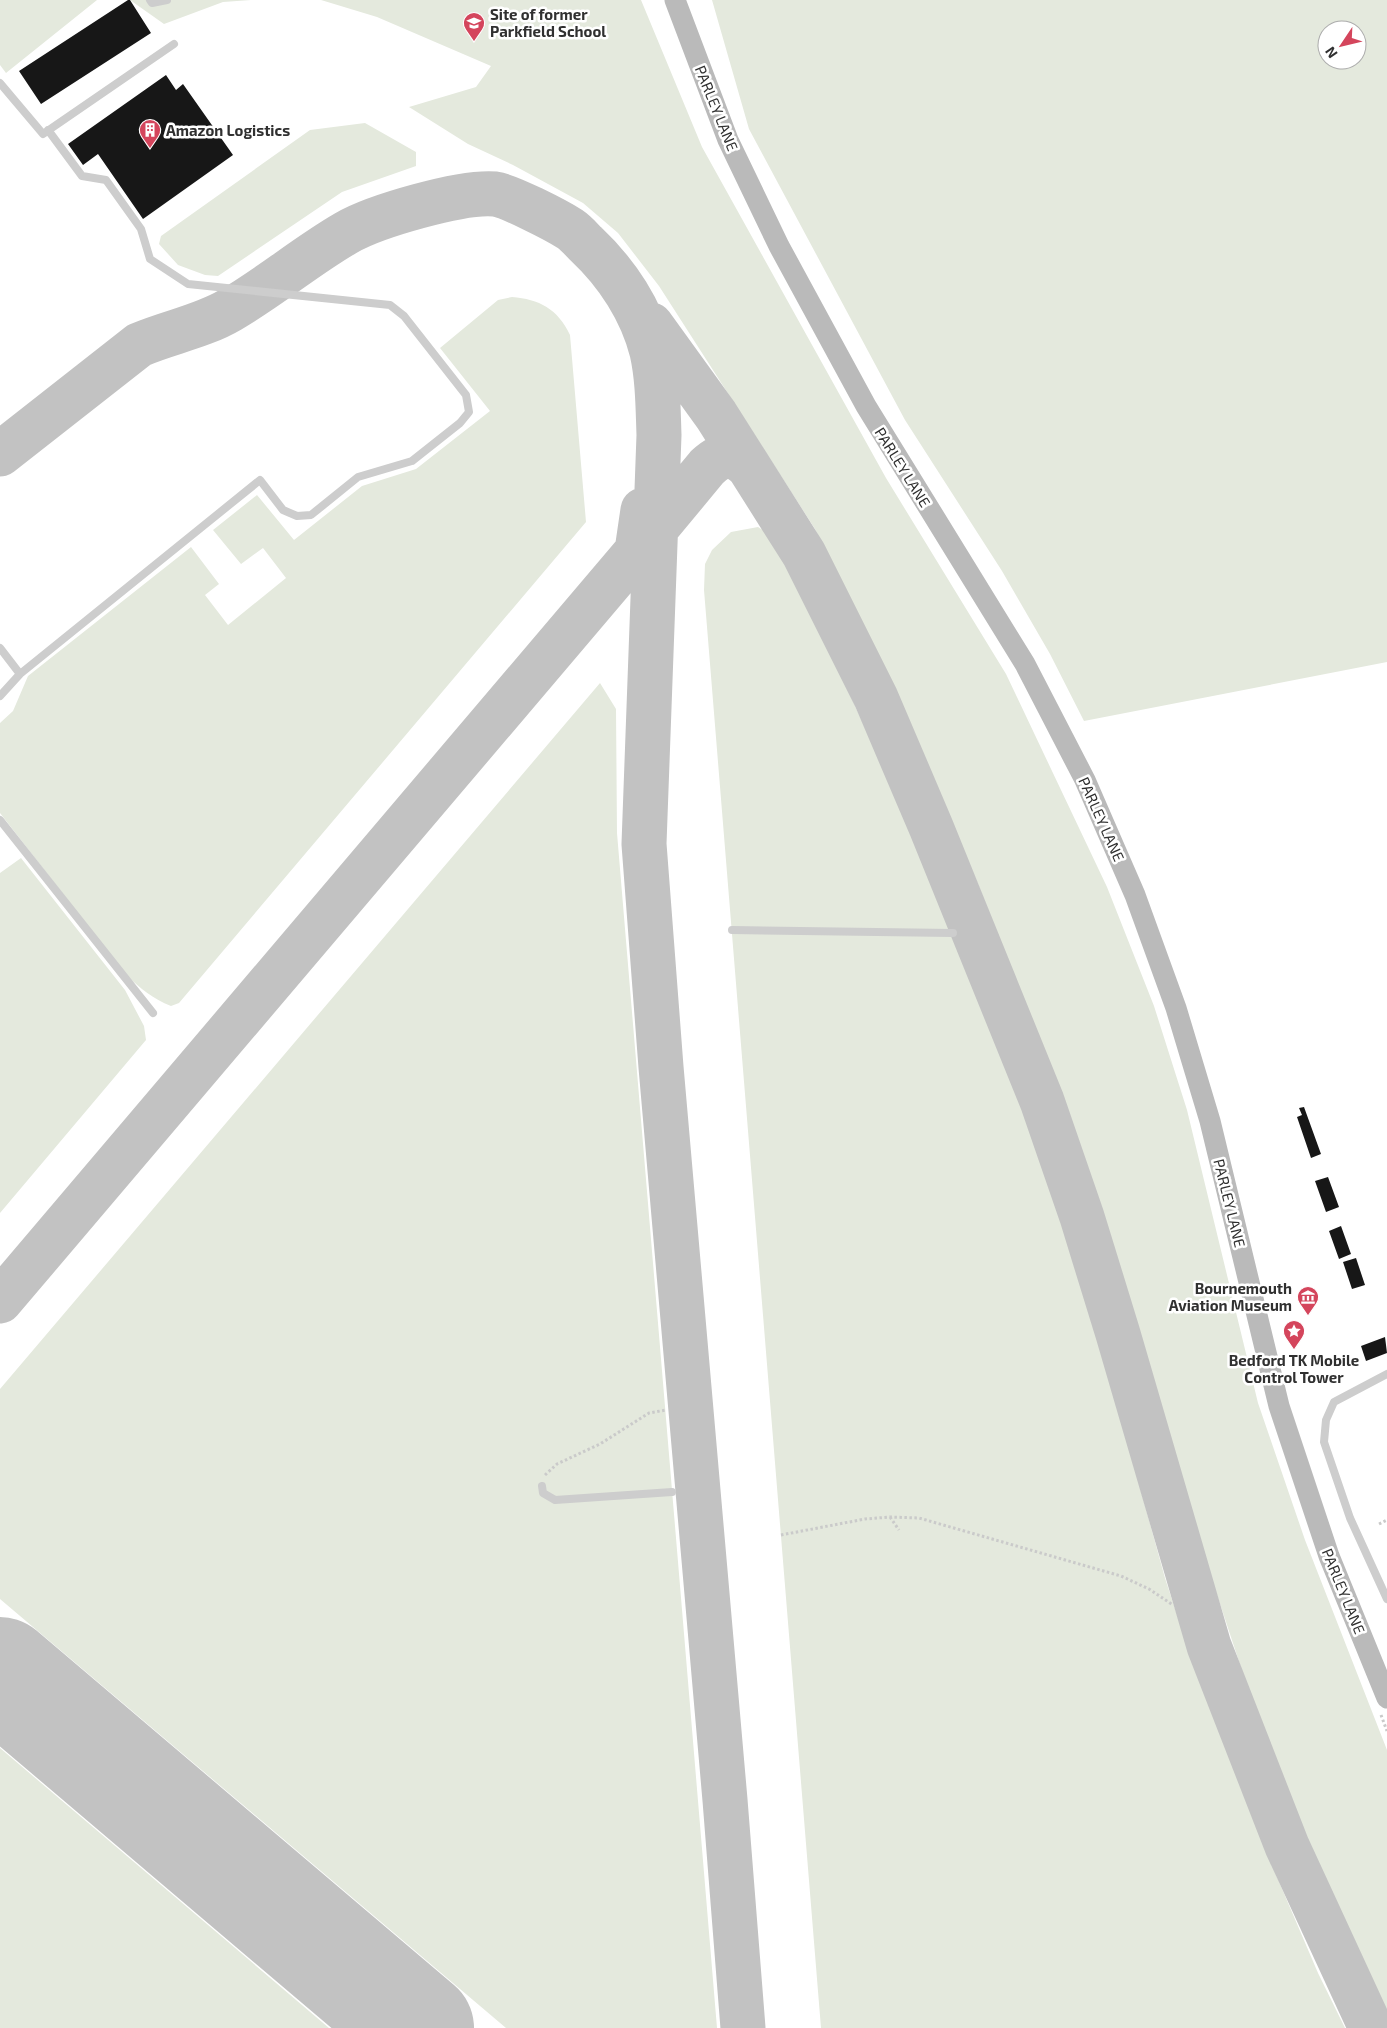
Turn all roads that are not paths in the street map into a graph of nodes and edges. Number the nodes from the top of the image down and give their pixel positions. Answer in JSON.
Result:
{"nodes":[{"id":1,"x":150,"y":0,"type":"edge"},
{"id":2,"x":167,"y":0,"type":"edge"},
{"id":3,"x":675,"y":0,"type":"edge"},
{"id":4,"x":174,"y":44,"type":"dead end"},
{"id":5,"x":0,"y":83,"type":"edge"},
{"id":6,"x":48,"y":130,"type":"junction"},
{"id":7,"x":0,"y":648,"type":"edge"},
{"id":8,"x":20,"y":674,"type":"junction"},
{"id":9,"x":0,"y":696,"type":"edge"},
{"id":10,"x":0,"y":820,"type":"edge"},
{"id":11,"x":732,"y":930,"type":"dead end"},
{"id":12,"x":953,"y":933,"type":"dead end"},
{"id":13,"x":153,"y":1013,"type":"dead end"},
{"id":14,"x":1387,"y":1374,"type":"edge"},
{"id":15,"x":542,"y":1486,"type":"road end"},
{"id":16,"x":672,"y":1492,"type":"dead end"},
{"id":17,"x":1387,"y":1599,"type":"edge"},
{"id":18,"x":1383,"y":1705,"type":"edge"}],
"edges":[{"from":1,"to":2,"type":"lane"},
{"from":3,"to":18,"type":"main road","name":"PARLEY LANE"},
{"from":4,"to":6,"type":"lane"},
{"from":5,"to":6,"type":"lane"},
{"from":6,"to":8,"type":"lane"},
{"from":7,"to":8,"type":"lane"},
{"from":8,"to":9,"type":"lane"},
{"from":10,"to":13,"type":"lane"},
{"from":11,"to":12,"type":"lane"},
{"from":14,"to":17,"type":"lane"},
{"from":15,"to":16,"type":"lane"}]}
